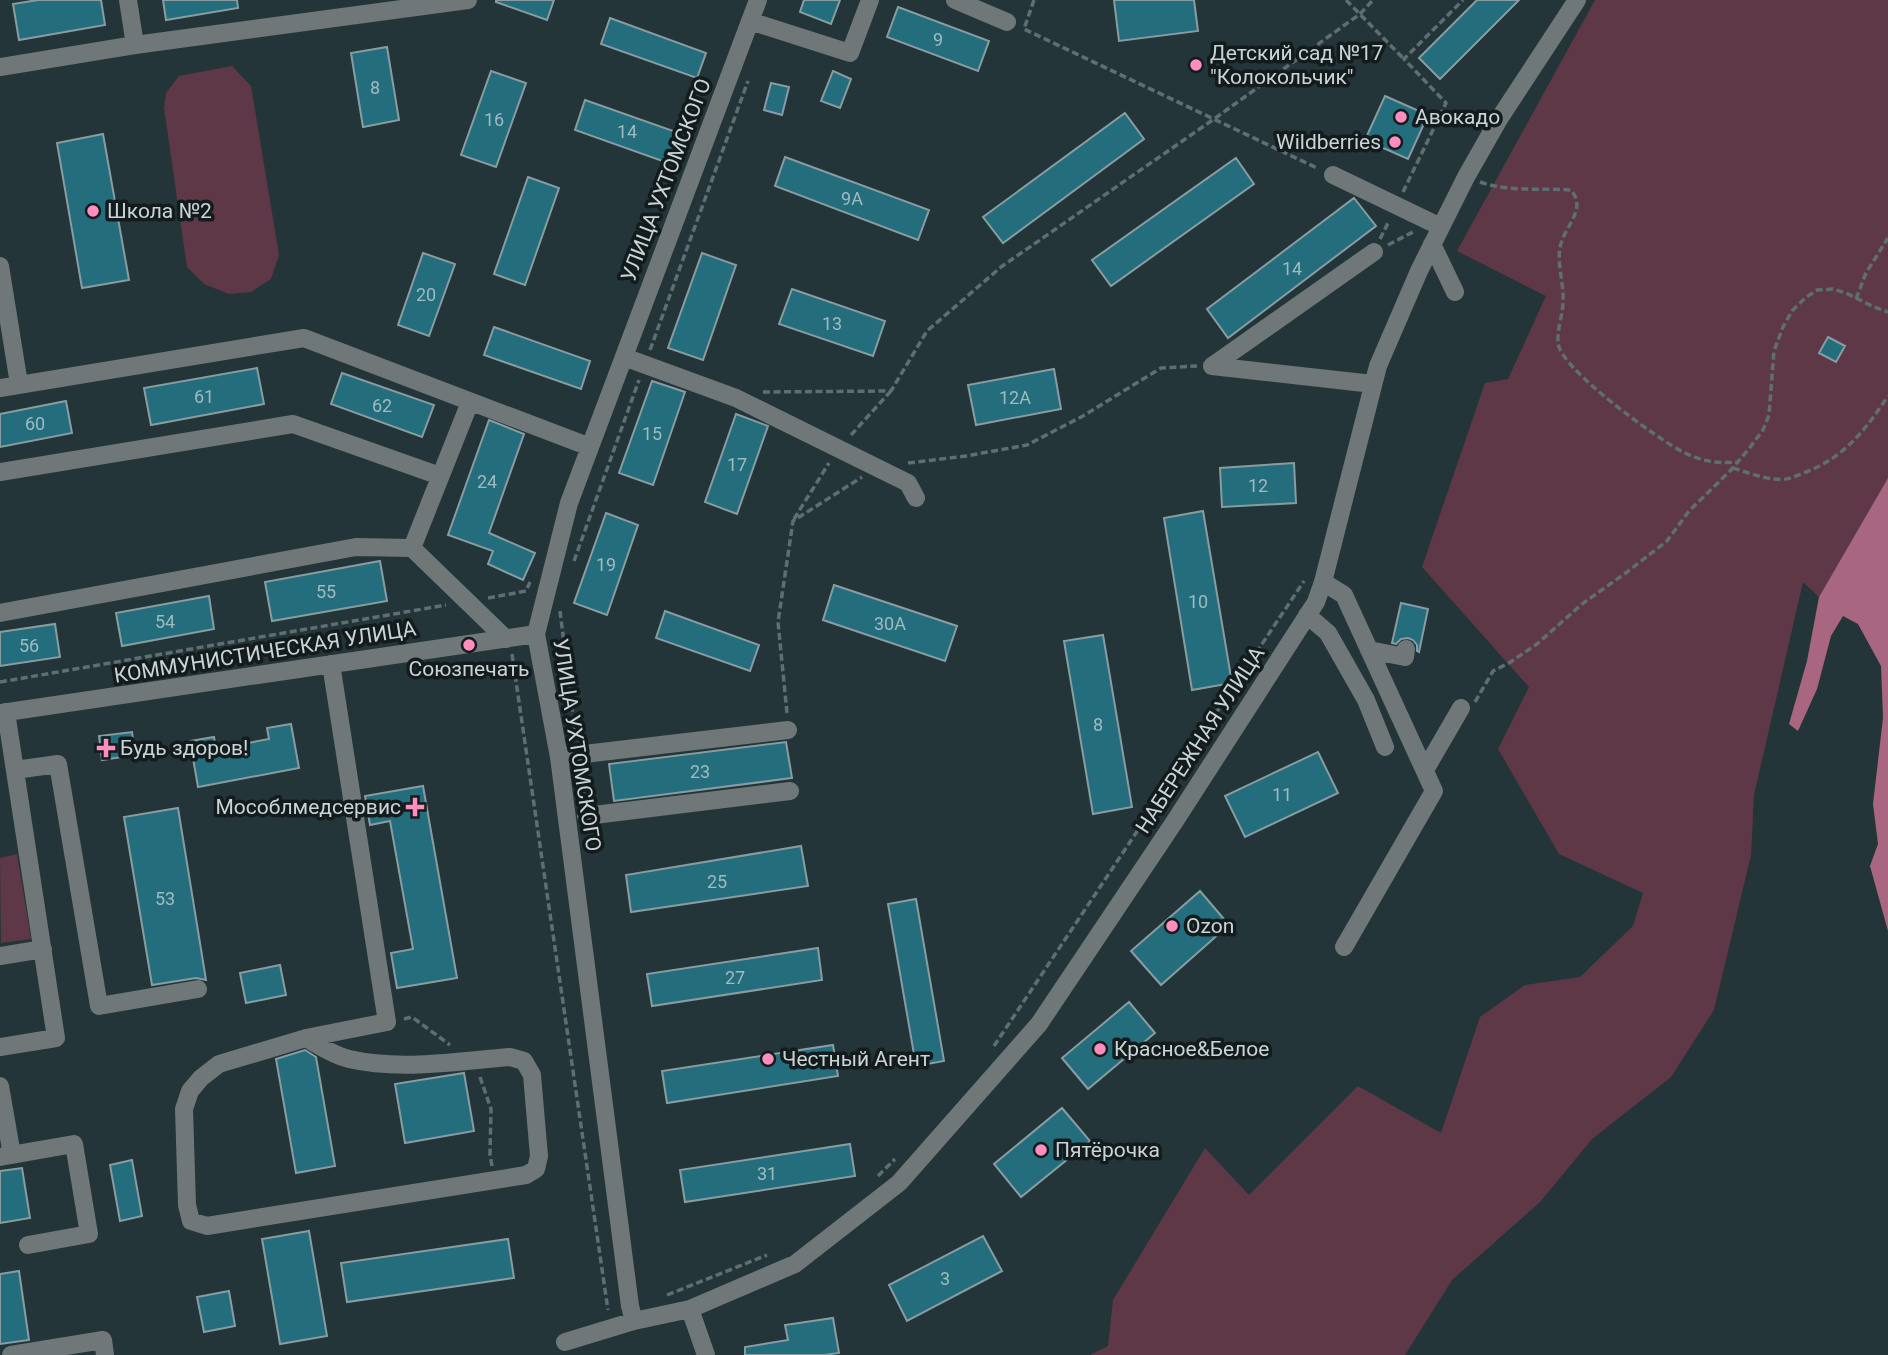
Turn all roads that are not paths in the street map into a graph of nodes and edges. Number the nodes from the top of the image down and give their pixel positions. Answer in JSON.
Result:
{"nodes":[{"id":1,"x":128,"y":0,"type":"edge"},
{"id":2,"x":468,"y":0,"type":"edge"},
{"id":3,"x":758,"y":0,"type":"edge"},
{"id":4,"x":870,"y":0,"type":"edge"},
{"id":5,"x":955,"y":0,"type":"edge"},
{"id":6,"x":1577,"y":0,"type":"edge"},
{"id":7,"x":750,"y":22,"type":"junction"},
{"id":8,"x":1007,"y":22,"type":"dead end"},
{"id":9,"x":135,"y":44,"type":"junction"},
{"id":10,"x":0,"y":67,"type":"edge"},
{"id":11,"x":1333,"y":175,"type":"road end"},
{"id":12,"x":1437,"y":224,"type":"junction"},
{"id":13,"x":1432,"y":244,"type":"junction"},
{"id":14,"x":1374,"y":252,"type":"road end"},
{"id":15,"x":0,"y":266,"type":"edge"},
{"id":16,"x":1455,"y":292,"type":"dead end"},
{"id":17,"x":624,"y":357,"type":"junction"},
{"id":18,"x":19,"y":384,"type":"junction"},
{"id":19,"x":1373,"y":384,"type":"junction"},
{"id":20,"x":0,"y":388,"type":"edge"},
{"id":21,"x":470,"y":402,"type":"junction"},
{"id":22,"x":590,"y":447,"type":"junction"},
{"id":23,"x":0,"y":472,"type":"edge"},
{"id":24,"x":440,"y":476,"type":"junction"},
{"id":25,"x":916,"y":498,"type":"dead end"},
{"id":26,"x":412,"y":548,"type":"junction"},
{"id":27,"x":1315,"y":579,"type":"junction"},
{"id":28,"x":0,"y":613,"type":"edge"},
{"id":29,"x":1307,"y":615,"type":"junction"},
{"id":30,"x":536,"y":634,"type":"junction"},
{"id":31,"x":509,"y":643,"type":"junction"},
{"id":32,"x":1406,"y":649,"type":"dead end"},
{"id":33,"x":1369,"y":650,"type":"junction"},
{"id":34,"x":331,"y":664,"type":"junction"},
{"id":35,"x":1461,"y":708,"type":"dead end"},
{"id":36,"x":3,"y":713,"type":"edge"},
{"id":37,"x":789,"y":730,"type":"road end"},
{"id":38,"x":1385,"y":747,"type":"dead end"},
{"id":39,"x":559,"y":757,"type":"junction"},
{"id":40,"x":15,"y":770,"type":"junction"},
{"id":41,"x":1425,"y":770,"type":"junction"},
{"id":42,"x":790,"y":791,"type":"dead end"},
{"id":43,"x":586,"y":816,"type":"road end"},
{"id":44,"x":1344,"y":947,"type":"dead end"},
{"id":45,"x":43,"y":949,"type":"junction"},
{"id":46,"x":0,"y":957,"type":"edge"},
{"id":47,"x":198,"y":989,"type":"dead end"},
{"id":48,"x":306,"y":1038,"type":"junction"},
{"id":49,"x":0,"y":1047,"type":"edge"},
{"id":50,"x":0,"y":1086,"type":"edge"},
{"id":51,"x":6,"y":1156,"type":"edge"},
{"id":52,"x":28,"y":1245,"type":"dead end"},
{"id":53,"x":690,"y":1309,"type":"junction"},
{"id":54,"x":634,"y":1321,"type":"junction"},
{"id":55,"x":565,"y":1342,"type":"dead end"},
{"id":56,"x":11,"y":1355,"type":"edge"},
{"id":57,"x":105,"y":1355,"type":"edge"},
{"id":58,"x":706,"y":1355,"type":"edge"}],
"edges":[{"from":1,"to":9,"type":"street"},
{"from":2,"to":9,"type":"street"},
{"from":3,"to":7,"type":"street","name":"УЛИЦА УХТОМСКОГО"},
{"from":4,"to":7,"type":"street"},
{"from":5,"to":8,"type":"street"},
{"from":6,"to":12,"type":"street","name":"НАБЕРЕЖНАЯ УЛИЦА"},
{"from":7,"to":17,"type":"street","name":"УЛИЦА УХТОМСКОГО"},
{"from":9,"to":10,"type":"street"},
{"from":11,"to":12,"type":"street"},
{"from":12,"to":13,"type":"street","name":"НАБЕРЕЖНАЯ УЛИЦА"},
{"from":13,"to":16,"type":"street"},
{"from":13,"to":19,"type":"street","name":"НАБЕРЕЖНАЯ УЛИЦА"},
{"from":14,"to":19,"type":"street"},
{"from":15,"to":18,"type":"street"},
{"from":17,"to":22,"type":"street","name":"УЛИЦА УХТОМСКОГО"},
{"from":17,"to":25,"type":"street"},
{"from":18,"to":20,"type":"street"},
{"from":18,"to":21,"type":"street"},
{"from":19,"to":27,"type":"street","name":"НАБЕРЕЖНАЯ УЛИЦА"},
{"from":21,"to":22,"type":"street"},
{"from":21,"to":24,"type":"street"},
{"from":22,"to":30,"type":"street","name":"УЛИЦА УХТОМСКОГО"},
{"from":23,"to":24,"type":"street"},
{"from":24,"to":26,"type":"street"},
{"from":26,"to":28,"type":"street"},
{"from":26,"to":31,"type":"street"},
{"from":27,"to":29,"type":"street","name":"НАБЕРЕЖНАЯ УЛИЦА"},
{"from":27,"to":33,"type":"street"},
{"from":29,"to":38,"type":"street"},
{"from":29,"to":53,"type":"street","name":"НАБЕРЕЖНАЯ УЛИЦА"},
{"from":30,"to":31,"type":"street","name":"КОММУНИСТИЧЕСКАЯ УЛИЦА"},
{"from":30,"to":39,"type":"street","name":"УЛИЦА УХТОМСКОГО"},
{"from":31,"to":34,"type":"street","name":"КОММУНИСТИЧЕСКАЯ УЛИЦА"},
{"from":32,"to":33,"type":"street"},
{"from":33,"to":41,"type":"street"},
{"from":34,"to":36,"type":"street","name":"КОММУНИСТИЧЕСКАЯ УЛИЦА"},
{"from":34,"to":48,"type":"street"},
{"from":35,"to":41,"type":"street"},
{"from":36,"to":40,"type":"street"},
{"from":37,"to":39,"type":"street"},
{"from":39,"to":54,"type":"street","name":"УЛИЦА УХТОМСКОГО"},
{"from":40,"to":45,"type":"street"},
{"from":40,"to":47,"type":"street"},
{"from":41,"to":44,"type":"street"},
{"from":42,"to":43,"type":"street"},
{"from":45,"to":46,"type":"street"},
{"from":45,"to":49,"type":"street"},
{"from":48,"to":48,"type":"street"},
{"from":50,"to":51,"type":"street"},
{"from":51,"to":52,"type":"street"},
{"from":53,"to":54,"type":"street","name":"НАБЕРЕЖНАЯ УЛИЦА"},
{"from":53,"to":58,"type":"street"},
{"from":54,"to":55,"type":"street","name":"НАБЕРЕЖНАЯ УЛИЦА"},
{"from":56,"to":57,"type":"street"}]}
